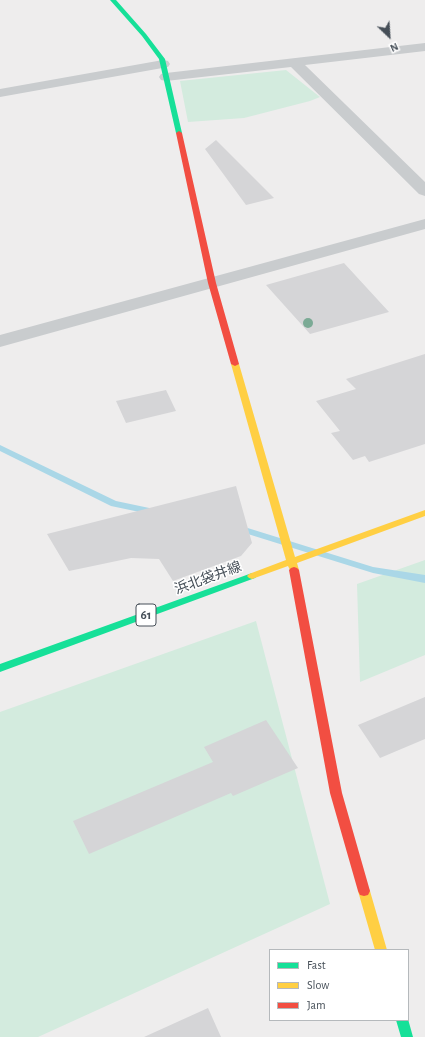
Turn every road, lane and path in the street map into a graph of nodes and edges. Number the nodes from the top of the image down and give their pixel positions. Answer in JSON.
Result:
{"nodes":[{"id":1,"x":113,"y":0,"type":"edge"},
{"id":2,"x":425,"y":47,"type":"edge"},
{"id":3,"x":295,"y":63,"type":"junction"},
{"id":4,"x":164,"y":70,"type":"junction"},
{"id":5,"x":0,"y":93,"type":"edge"},
{"id":6,"x":425,"y":191,"type":"edge"},
{"id":7,"x":425,"y":224,"type":"edge"},
{"id":8,"x":212,"y":283,"type":"junction"},
{"id":9,"x":0,"y":341,"type":"edge"},
{"id":10,"x":425,"y":513,"type":"edge"},
{"id":11,"x":292,"y":562,"type":"junction"},
{"id":12,"x":0,"y":668,"type":"edge"},
{"id":13,"x":381,"y":949,"type":"edge"},
{"id":14,"x":402,"y":1021,"type":"edge"},
{"id":15,"x":407,"y":1037,"type":"edge"}],
"edges":[{"from":1,"to":4,"type":"street"},
{"from":2,"to":3,"type":"street"},
{"from":3,"to":4,"type":"street"},
{"from":3,"to":6,"type":"street"},
{"from":4,"to":5,"type":"street"},
{"from":4,"to":8,"type":"street"},
{"from":7,"to":8,"type":"street"},
{"from":8,"to":9,"type":"street"},
{"from":8,"to":11,"type":"street"},
{"from":10,"to":11,"type":"street","name":"浜北袋井線","number":"61"},
{"from":11,"to":12,"type":"street","name":"浜北袋井線","number":"61"},
{"from":11,"to":13,"type":"street"},
{"from":14,"to":15,"type":"street"}]}
